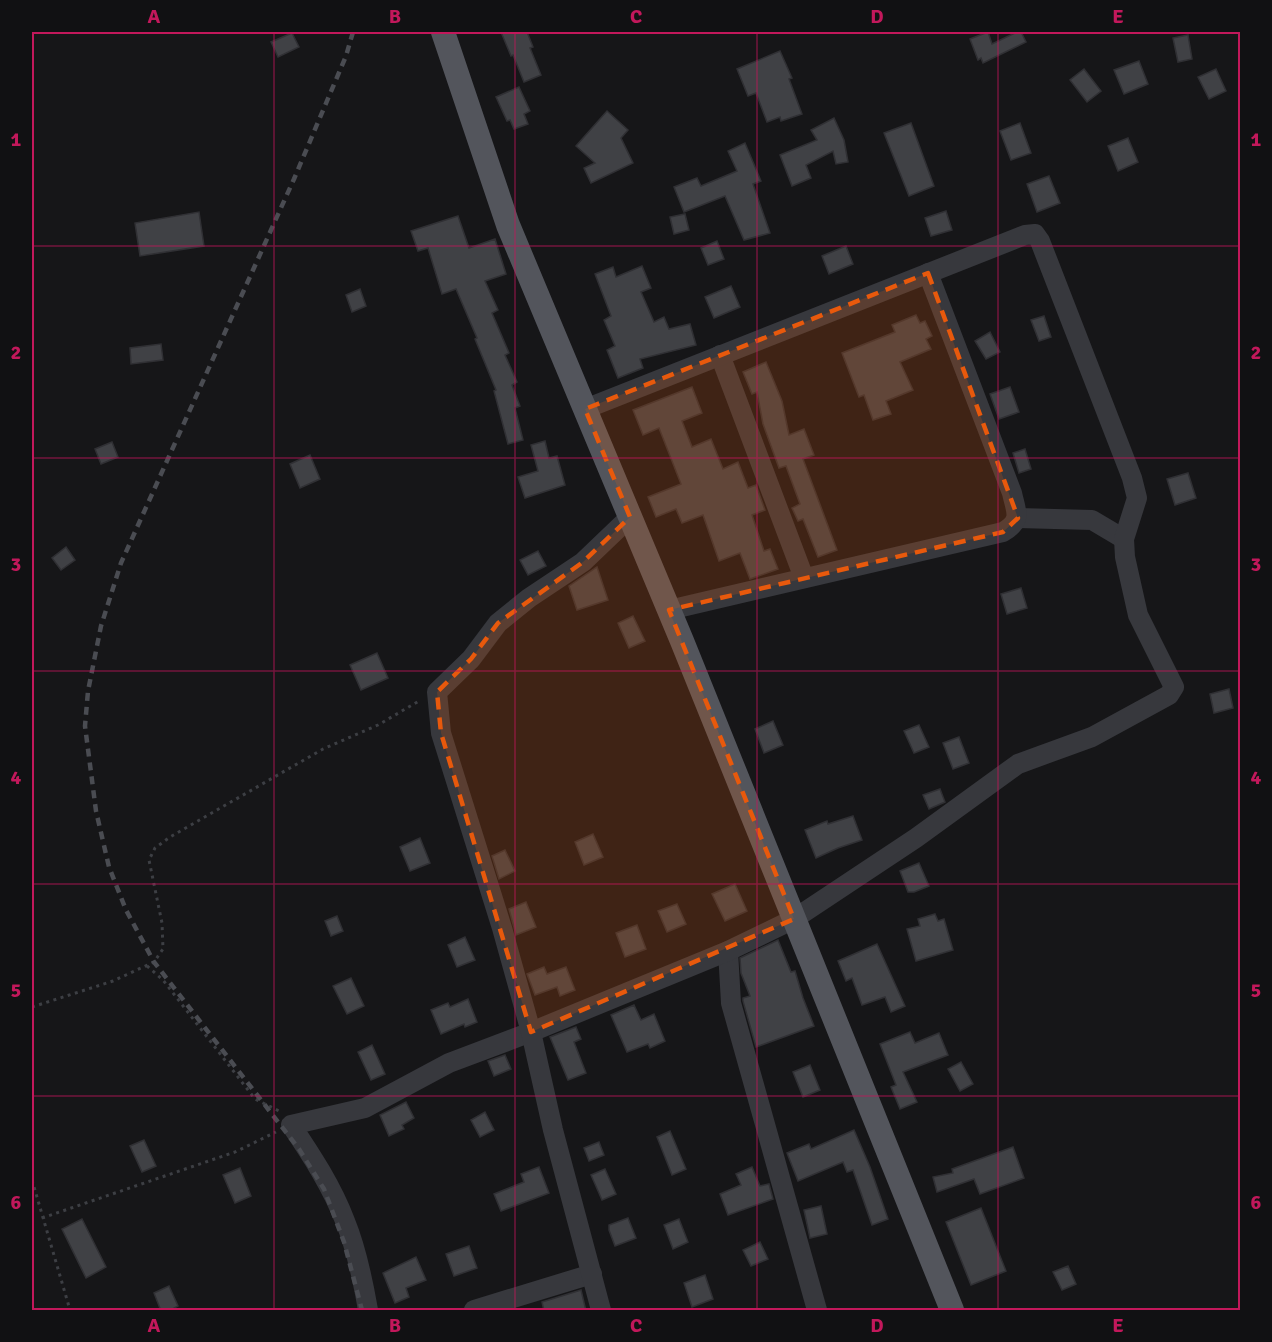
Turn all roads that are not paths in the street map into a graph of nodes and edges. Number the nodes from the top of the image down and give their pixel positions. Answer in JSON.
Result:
{"nodes":[{"id":1,"x":443,"y":32,"type":"edge"},
{"id":2,"x":928,"y":273,"type":"junction"},
{"id":3,"x":720,"y":355,"type":"junction"},
{"id":4,"x":585,"y":409,"type":"junction"},
{"id":5,"x":630,"y":517,"type":"junction"},
{"id":6,"x":1018,"y":518,"type":"junction"},
{"id":7,"x":1124,"y":539,"type":"junction"},
{"id":8,"x":804,"y":578,"type":"junction"},
{"id":9,"x":669,"y":610,"type":"junction"},
{"id":10,"x":794,"y":919,"type":"junction"},
{"id":11,"x":728,"y":951,"type":"junction"},
{"id":12,"x":531,"y":1032,"type":"junction"},
{"id":13,"x":592,"y":1274,"type":"junction"},
{"id":14,"x":368,"y":1311,"type":"edge"},
{"id":15,"x":474,"y":1311,"type":"edge"},
{"id":16,"x":602,"y":1311,"type":"edge"},
{"id":17,"x":818,"y":1311,"type":"edge"},
{"id":18,"x":952,"y":1311,"type":"edge"}],
"edges":[{"from":1,"to":4,"type":"main road"},
{"from":2,"to":3,"type":"street"},
{"from":2,"to":6,"type":"street"},
{"from":2,"to":7,"type":"street"},
{"from":3,"to":4,"type":"street"},
{"from":3,"to":8,"type":"street"},
{"from":4,"to":5,"type":"main road"},
{"from":5,"to":9,"type":"main road"},
{"from":5,"to":12,"type":"street"},
{"from":6,"to":7,"type":"street"},
{"from":6,"to":8,"type":"street"},
{"from":7,"to":10,"type":"street"},
{"from":8,"to":9,"type":"street"},
{"from":9,"to":10,"type":"main road"},
{"from":10,"to":11,"type":"street"},
{"from":10,"to":18,"type":"main road"},
{"from":11,"to":12,"type":"street"},
{"from":11,"to":17,"type":"street"},
{"from":12,"to":13,"type":"street"},
{"from":12,"to":14,"type":"street"},
{"from":13,"to":15,"type":"street"},
{"from":13,"to":16,"type":"street"}]}
